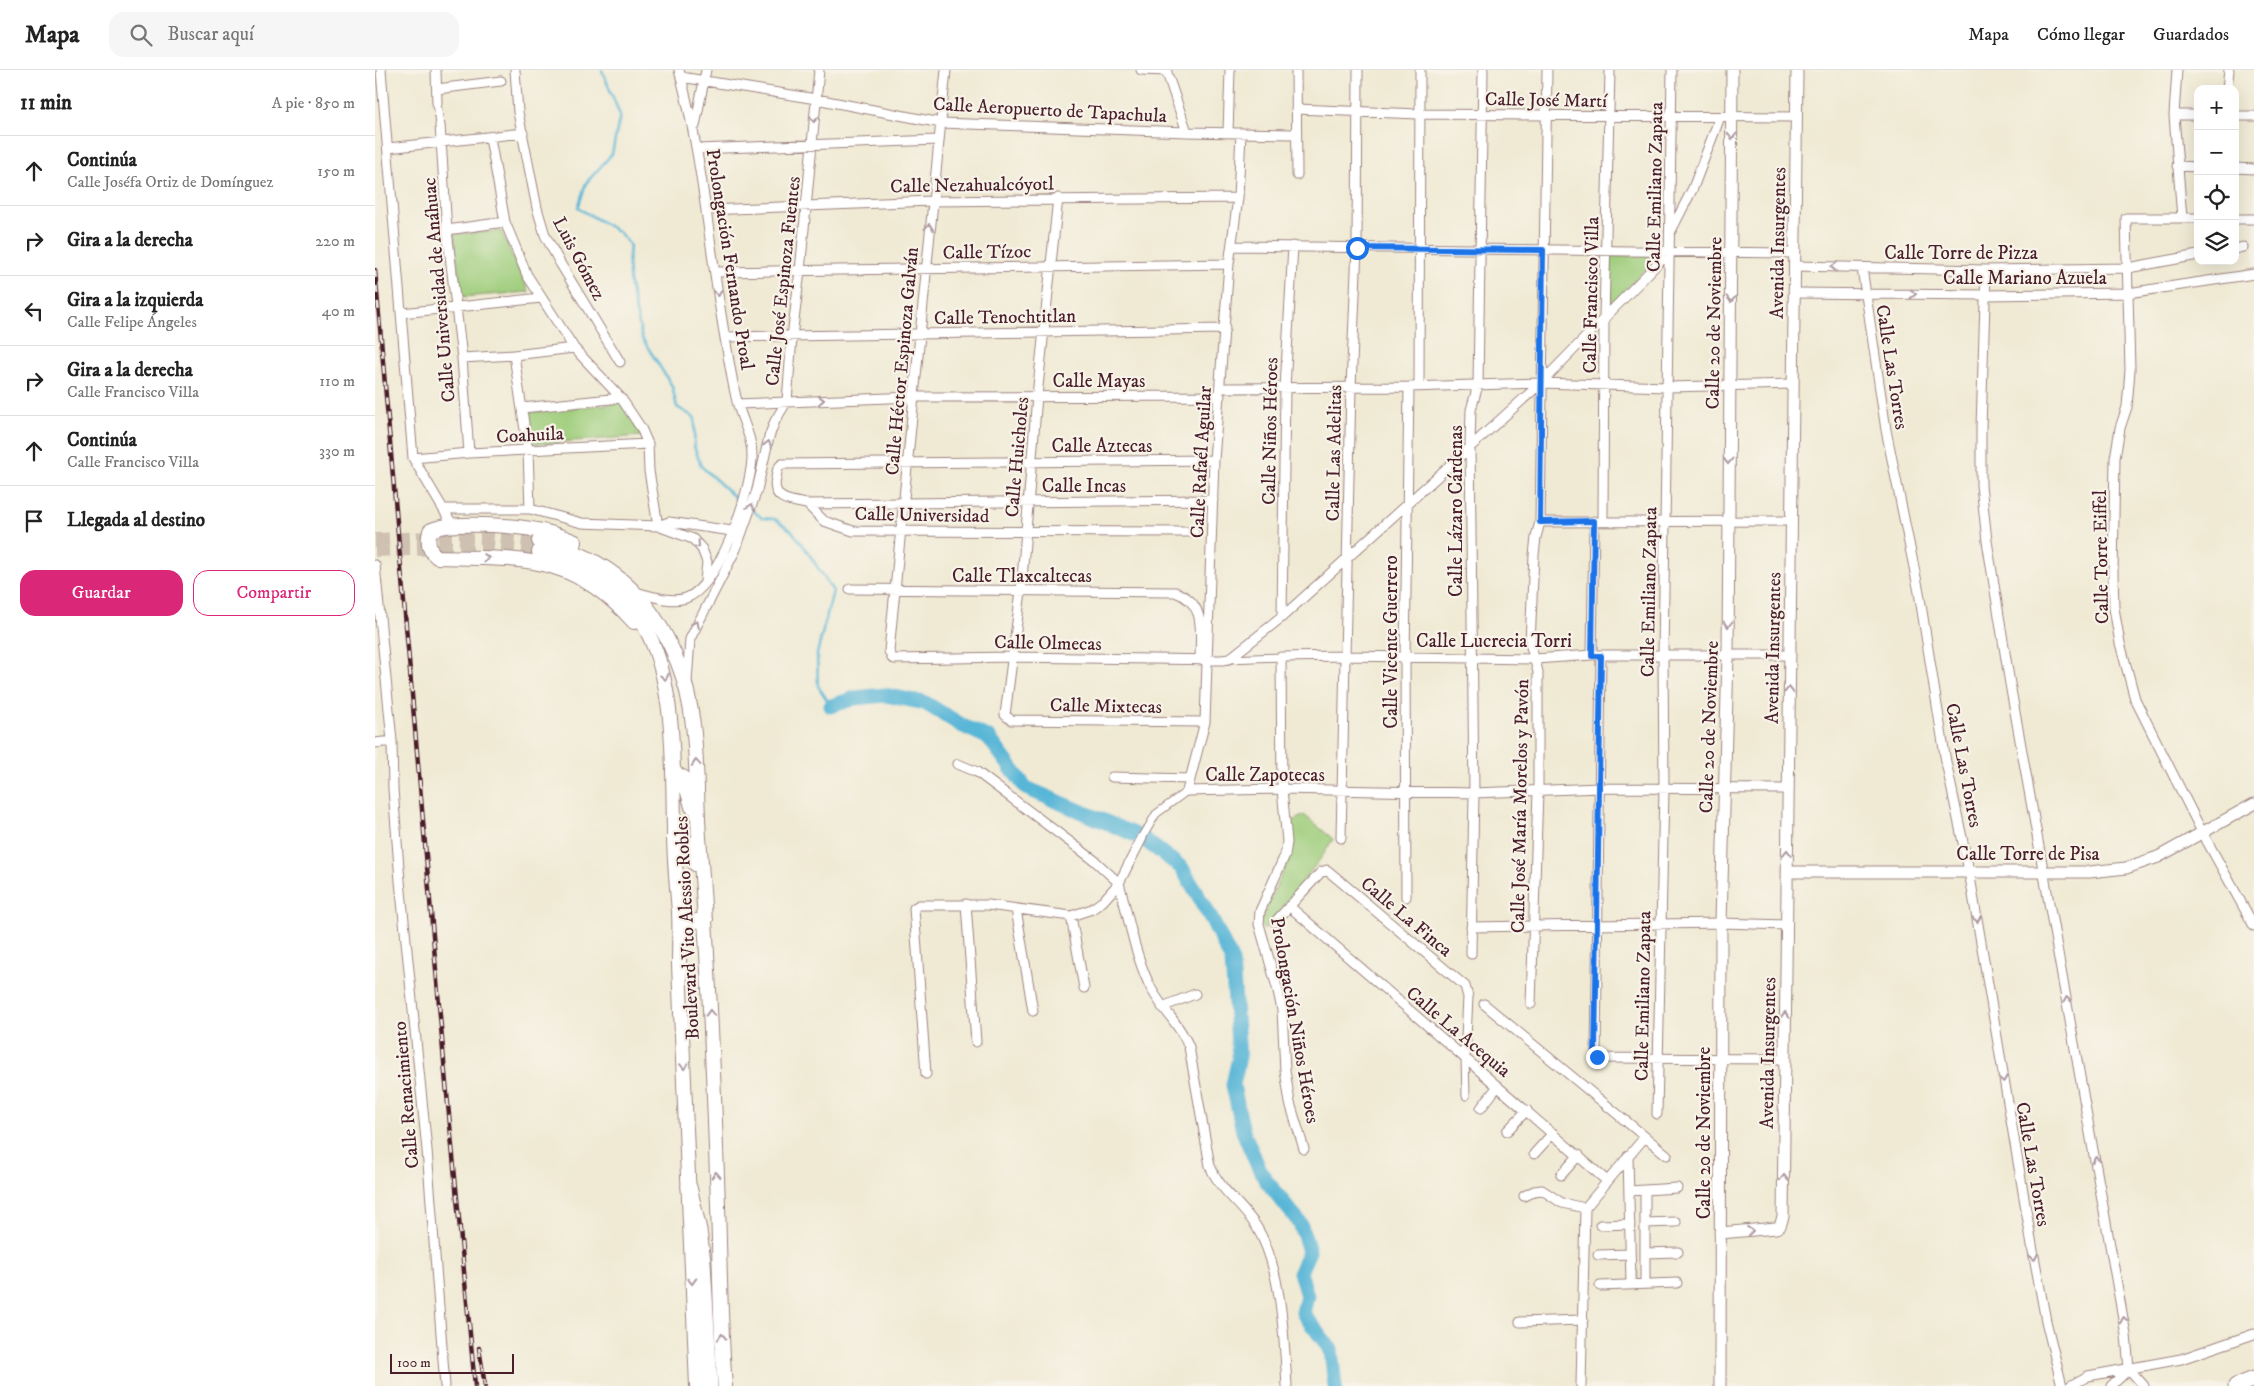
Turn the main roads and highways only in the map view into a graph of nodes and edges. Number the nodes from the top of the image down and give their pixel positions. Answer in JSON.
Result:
{"nodes":[{"id":1,"x":638,"y":593,"type":"junction"},
{"id":2,"x":655,"y":646,"type":"junction"},
{"id":3,"x":673,"y":772,"type":"junction"},
{"id":4,"x":699,"y":829,"type":"junction"},
{"id":5,"x":674,"y":836,"type":"junction"},
{"id":6,"x":705,"y":904,"type":"junction"},
{"id":7,"x":679,"y":914,"type":"junction"},
{"id":8,"x":706,"y":919,"type":"junction"},
{"id":9,"x":689,"y":1188,"type":"junction"},
{"id":10,"x":2254,"y":1379,"type":"edge"},
{"id":11,"x":697,"y":1386,"type":"edge"},
{"id":12,"x":710,"y":1386,"type":"edge"},
{"id":13,"x":725,"y":1386,"type":"edge"},
{"id":14,"x":2236,"y":1386,"type":"edge"}],
"edges":[{"from":1,"to":2,"type":"main road","name":"Boulevard Vito Alessio Robles"},
{"from":1,"to":2,"type":"main road","one_way":true},
{"from":4,"to":1,"type":"main road","name":"Boulevard Vito Alessio Robles","one_way":true},
{"from":2,"to":3,"type":"main road","name":"Boulevard Vito Alessio Robles","one_way":true},
{"from":3,"to":4,"type":"main road"},
{"from":3,"to":5,"type":"main road","name":"Boulevard Vito Alessio Robles"},
{"from":4,"to":6,"type":"main road","name":"Boulevard Vito Alessio Robles"},
{"from":5,"to":6,"type":"main road"},
{"from":5,"to":7,"type":"main road","name":"Boulevard Vito Alessio Robles"},
{"from":6,"to":8,"type":"main road","name":"Boulevard Vito Alessio Robles"},
{"from":7,"to":8,"type":"main road"},
{"from":7,"to":9,"type":"main road","name":"Boulevard Vito Alessio Robles","one_way":true},
{"from":13,"to":8,"type":"main road","name":"Boulevard Vito Alessio Robles","one_way":true},
{"from":9,"to":11,"type":"main road","name":"Boulevard Vito Alessio Robles","one_way":true},
{"from":9,"to":12,"type":"highway"},
{"from":10,"to":14,"type":"highway"}]}
